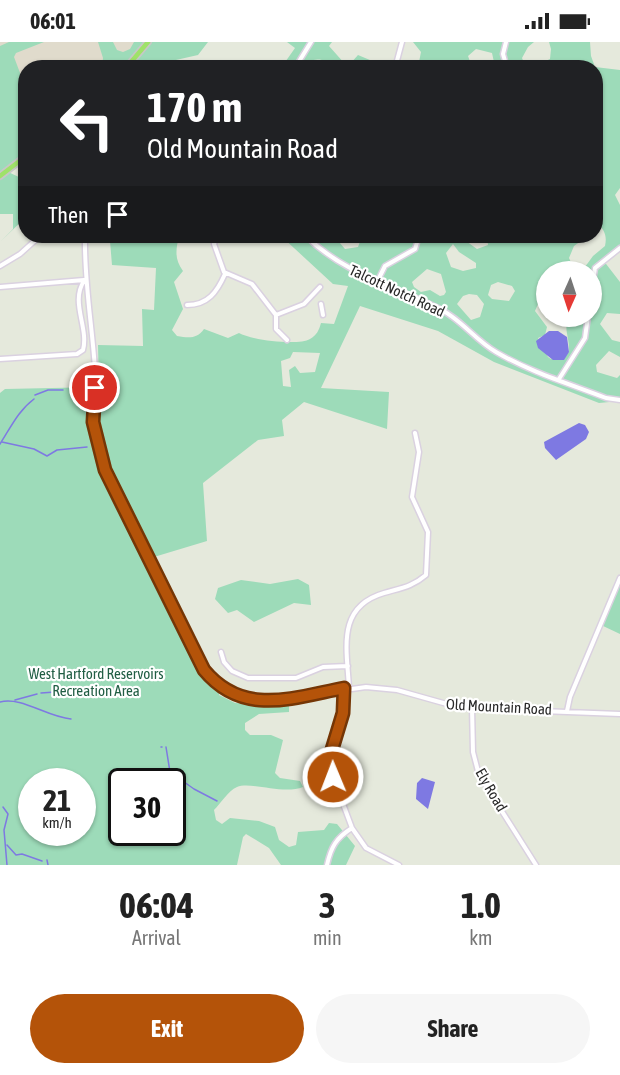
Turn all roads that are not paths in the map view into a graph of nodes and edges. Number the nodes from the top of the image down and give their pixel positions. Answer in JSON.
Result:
{"nodes":[{"id":1,"x":148,"y":42,"type":"edge"},
{"id":2,"x":311,"y":42,"type":"edge"},
{"id":3,"x":402,"y":42,"type":"edge"},
{"id":4,"x":506,"y":42,"type":"edge"},
{"id":5,"x":133,"y":60,"type":"edge"},
{"id":6,"x":300,"y":60,"type":"edge"},
{"id":7,"x":397,"y":60,"type":"edge"},
{"id":8,"x":504,"y":60,"type":"edge"},
{"id":9,"x":18,"y":162,"type":"edge"},
{"id":10,"x":0,"y":176,"type":"edge"},
{"id":11,"x":32,"y":243,"type":"edge"},
{"id":12,"x":85,"y":243,"type":"edge"},
{"id":13,"x":214,"y":243,"type":"edge"},
{"id":14,"x":314,"y":243,"type":"edge"},
{"id":15,"x":417,"y":243,"type":"edge"},
{"id":16,"x":620,"y":248,"type":"edge"},
{"id":17,"x":602,"y":262,"type":"edge"},
{"id":18,"x":0,"y":266,"type":"edge"},
{"id":19,"x":225,"y":274,"type":"junction"},
{"id":20,"x":85,"y":280,"type":"junction"},
{"id":21,"x":377,"y":282,"type":"junction"},
{"id":22,"x":0,"y":287,"type":"edge"},
{"id":23,"x":320,"y":287,"type":"dead end"},
{"id":24,"x":321,"y":303,"type":"dead end"},
{"id":25,"x":187,"y":305,"type":"dead end"},
{"id":26,"x":276,"y":315,"type":"junction"},
{"id":27,"x":323,"y":315,"type":"dead end"},
{"id":28,"x":586,"y":327,"type":"edge"},
{"id":29,"x":287,"y":340,"type":"dead end"},
{"id":30,"x":0,"y":359,"type":"edge"},
{"id":31,"x":559,"y":379,"type":"junction"},
{"id":32,"x":620,"y":400,"type":"edge"},
{"id":33,"x":415,"y":433,"type":"dead end"},
{"id":34,"x":620,"y":578,"type":"edge"},
{"id":35,"x":221,"y":652,"type":"dead end"},
{"id":36,"x":348,"y":666,"type":"junction"},
{"id":37,"x":347,"y":688,"type":"junction"},
{"id":38,"x":472,"y":708,"type":"junction"},
{"id":39,"x":567,"y":711,"type":"junction"},
{"id":40,"x":620,"y":714,"type":"edge"},
{"id":41,"x":352,"y":828,"type":"junction"},
{"id":42,"x":327,"y":865,"type":"edge"},
{"id":43,"x":399,"y":865,"type":"edge"},
{"id":44,"x":536,"y":865,"type":"edge"}],
"edges":[{"from":1,"to":5,"type":"main road"},
{"from":2,"to":6,"type":"street"},
{"from":3,"to":7,"type":"street"},
{"from":4,"to":8,"type":"street"},
{"from":9,"to":10,"type":"main road"},
{"from":11,"to":18,"type":"street"},
{"from":12,"to":20,"type":"street","name":"Old Mountain Road"},
{"from":13,"to":19,"type":"street"},
{"from":14,"to":21,"type":"street","name":"Talcott Notch Road"},
{"from":15,"to":21,"type":"street"},
{"from":16,"to":17,"type":"street"},
{"from":19,"to":25,"type":"street"},
{"from":19,"to":26,"type":"street"},
{"from":20,"to":22,"type":"street"},
{"from":20,"to":30,"type":"street"},
{"from":20,"to":37,"type":"street","name":"Old Mountain Road"},
{"from":21,"to":31,"type":"street","name":"Talcott Notch Road"},
{"from":23,"to":26,"type":"street"},
{"from":24,"to":27,"type":"street"},
{"from":26,"to":29,"type":"street"},
{"from":28,"to":31,"type":"street"},
{"from":31,"to":32,"type":"street","name":"Talcott Notch Road"},
{"from":33,"to":36,"type":"street"},
{"from":34,"to":39,"type":"street"},
{"from":35,"to":36,"type":"street"},
{"from":36,"to":37,"type":"street"},
{"from":37,"to":38,"type":"street","name":"Old Mountain Road"},
{"from":37,"to":41,"type":"street"},
{"from":38,"to":39,"type":"street","name":"Old Mountain Road"},
{"from":38,"to":44,"type":"street","name":"Ely Road"},
{"from":39,"to":40,"type":"street","name":"Old Mountain Road"},
{"from":41,"to":42,"type":"street"},
{"from":41,"to":43,"type":"street"}]}
